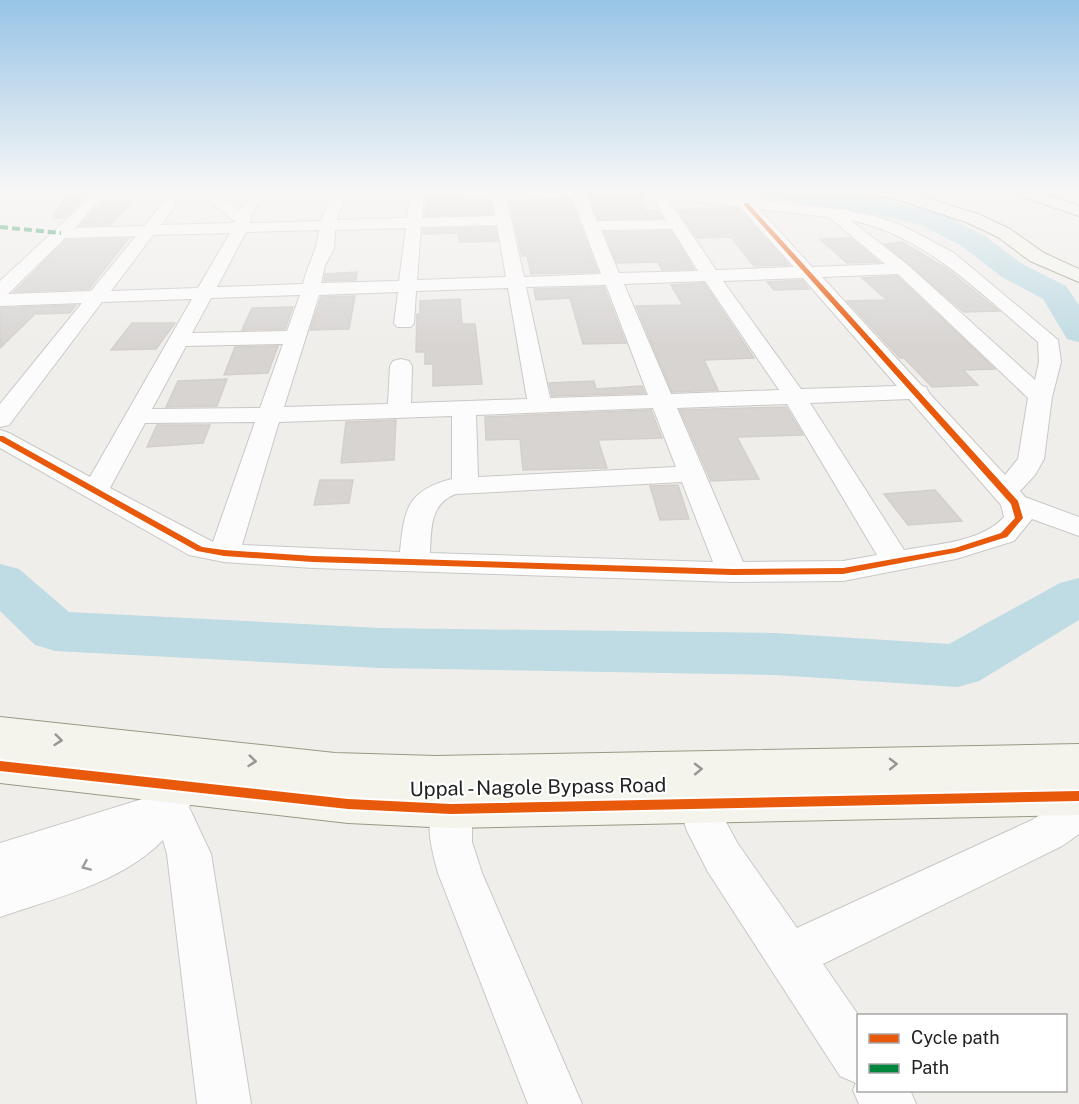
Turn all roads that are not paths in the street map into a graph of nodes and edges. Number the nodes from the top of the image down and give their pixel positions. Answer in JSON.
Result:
{"nodes":[{"id":1,"x":50,"y":244,"type":"edge"},
{"id":2,"x":139,"y":244,"type":"edge"},
{"id":3,"x":231,"y":244,"type":"edge"},
{"id":4,"x":326,"y":244,"type":"edge"},
{"id":5,"x":412,"y":244,"type":"edge"},
{"id":6,"x":508,"y":244,"type":"edge"},
{"id":7,"x":597,"y":244,"type":"edge"},
{"id":8,"x":689,"y":244,"type":"edge"},
{"id":9,"x":783,"y":244,"type":"edge"},
{"id":10,"x":872,"y":244,"type":"edge"},
{"id":11,"x":925,"y":244,"type":"edge"},
{"id":12,"x":1019,"y":244,"type":"edge"},
{"id":13,"x":1033,"y":244,"type":"edge"},
{"id":14,"x":1079,"y":268,"type":"edge"},
{"id":15,"x":902,"y":269,"type":"junction"},
{"id":16,"x":809,"y":272,"type":"junction"},
{"id":17,"x":710,"y":275,"type":"junction"},
{"id":18,"x":1079,"y":276,"type":"edge"},
{"id":19,"x":612,"y":279,"type":"junction"},
{"id":20,"x":516,"y":283,"type":"junction"},
{"id":21,"x":407,"y":286,"type":"junction"},
{"id":22,"x":311,"y":289,"type":"junction"},
{"id":23,"x":0,"y":291,"type":"edge"},
{"id":24,"x":204,"y":293,"type":"junction"},
{"id":25,"x":95,"y":297,"type":"junction"},
{"id":26,"x":0,"y":300,"type":"edge"},
{"id":27,"x":404,"y":323,"type":"dead end"},
{"id":28,"x":296,"y":337,"type":"junction"},
{"id":29,"x":178,"y":340,"type":"junction"},
{"id":30,"x":401,"y":366,"type":"dead end"},
{"id":31,"x":918,"y":392,"type":"junction"},
{"id":32,"x":795,"y":397,"type":"junction"},
{"id":33,"x":1040,"y":397,"type":"junction"},
{"id":34,"x":662,"y":401,"type":"junction"},
{"id":35,"x":540,"y":407,"type":"junction"},
{"id":36,"x":464,"y":409,"type":"junction"},
{"id":37,"x":399,"y":411,"type":"junction"},
{"id":38,"x":270,"y":415,"type":"junction"},
{"id":39,"x":136,"y":416,"type":"junction"},
{"id":40,"x":0,"y":420,"type":"edge"},
{"id":41,"x":0,"y":438,"type":"edge"},
{"id":42,"x":692,"y":474,"type":"junction"},
{"id":43,"x":465,"y":486,"type":"junction"},
{"id":44,"x":95,"y":491,"type":"junction"},
{"id":45,"x":1010,"y":497,"type":"junction"},
{"id":46,"x":1079,"y":527,"type":"edge"},
{"id":47,"x":224,"y":553,"type":"junction"},
{"id":48,"x":414,"y":561,"type":"junction"},
{"id":49,"x":896,"y":561,"type":"junction"},
{"id":50,"x":732,"y":572,"type":"junction"},
{"id":51,"x":0,"y":733,"type":"edge"},
{"id":52,"x":1079,"y":761,"type":"edge"},
{"id":53,"x":0,"y":766,"type":"edge"},
{"id":54,"x":182,"y":783,"type":"junction"},
{"id":55,"x":1079,"y":796,"type":"edge"},
{"id":56,"x":698,"y":803,"type":"junction"},
{"id":57,"x":451,"y":809,"type":"junction"},
{"id":58,"x":1079,"y":811,"type":"edge"},
{"id":59,"x":0,"y":862,"type":"edge"},
{"id":60,"x":0,"y":896,"type":"edge"},
{"id":61,"x":789,"y":956,"type":"junction"},
{"id":62,"x":857,"y":1057,"type":"edge"},
{"id":63,"x":224,"y":1104,"type":"edge"},
{"id":64,"x":555,"y":1104,"type":"edge"}],
"edges":[{"from":1,"to":23,"type":"street"},
{"from":2,"to":25,"type":"street"},
{"from":3,"to":24,"type":"street"},
{"from":4,"to":22,"type":"street"},
{"from":5,"to":21,"type":"street"},
{"from":6,"to":20,"type":"street"},
{"from":7,"to":19,"type":"street"},
{"from":8,"to":17,"type":"street"},
{"from":9,"to":16,"type":"street"},
{"from":10,"to":15,"type":"street"},
{"from":11,"to":33,"type":"street"},
{"from":12,"to":18,"type":"street"},
{"from":13,"to":14,"type":"street"},
{"from":15,"to":16,"type":"street"},
{"from":15,"to":33,"type":"street"},
{"from":16,"to":17,"type":"street"},
{"from":16,"to":31,"type":"street"},
{"from":17,"to":19,"type":"street"},
{"from":17,"to":32,"type":"street"},
{"from":19,"to":20,"type":"street"},
{"from":19,"to":34,"type":"street"},
{"from":20,"to":21,"type":"street"},
{"from":20,"to":35,"type":"street"},
{"from":21,"to":22,"type":"street"},
{"from":21,"to":27,"type":"street"},
{"from":22,"to":24,"type":"street"},
{"from":22,"to":28,"type":"street"},
{"from":24,"to":25,"type":"street"},
{"from":24,"to":29,"type":"street"},
{"from":25,"to":26,"type":"street"},
{"from":25,"to":40,"type":"street"},
{"from":28,"to":29,"type":"street"},
{"from":28,"to":38,"type":"street"},
{"from":29,"to":39,"type":"street"},
{"from":30,"to":37,"type":"street"},
{"from":31,"to":32,"type":"street"},
{"from":31,"to":45,"type":"street"},
{"from":32,"to":34,"type":"street"},
{"from":32,"to":49,"type":"street"},
{"from":33,"to":45,"type":"street"},
{"from":34,"to":35,"type":"street"},
{"from":34,"to":42,"type":"street"},
{"from":35,"to":36,"type":"street"},
{"from":36,"to":37,"type":"street"},
{"from":36,"to":43,"type":"street"},
{"from":37,"to":38,"type":"street"},
{"from":38,"to":39,"type":"street"},
{"from":38,"to":47,"type":"street"},
{"from":39,"to":44,"type":"street"},
{"from":41,"to":44,"type":"street"},
{"from":42,"to":43,"type":"street"},
{"from":42,"to":50,"type":"street"},
{"from":43,"to":48,"type":"street"},
{"from":44,"to":47,"type":"street"},
{"from":45,"to":46,"type":"street"},
{"from":45,"to":49,"type":"street"},
{"from":47,"to":48,"type":"street"},
{"from":48,"to":50,"type":"street"},
{"from":49,"to":50,"type":"street"},
{"from":51,"to":54,"type":"street","name":"Uppal - Nagole Bypass Road","one_way":true},
{"from":54,"to":52,"type":"street","name":"Uppal - Nagole Bypass Road","one_way":true},
{"from":53,"to":54,"type":"street","name":"Uppal - Nagole Bypass Road"},
{"from":54,"to":57,"type":"street","name":"Uppal - Nagole Bypass Road"},
{"from":54,"to":59,"type":"street"},
{"from":54,"to":60,"type":"street","one_way":true},
{"from":54,"to":63,"type":"street"},
{"from":55,"to":56,"type":"street","name":"Uppal - Nagole Bypass Road"},
{"from":56,"to":57,"type":"street","name":"Uppal - Nagole Bypass Road"},
{"from":56,"to":61,"type":"street"},
{"from":57,"to":64,"type":"street"},
{"from":58,"to":61,"type":"street"},
{"from":61,"to":62,"type":"street"}]}
